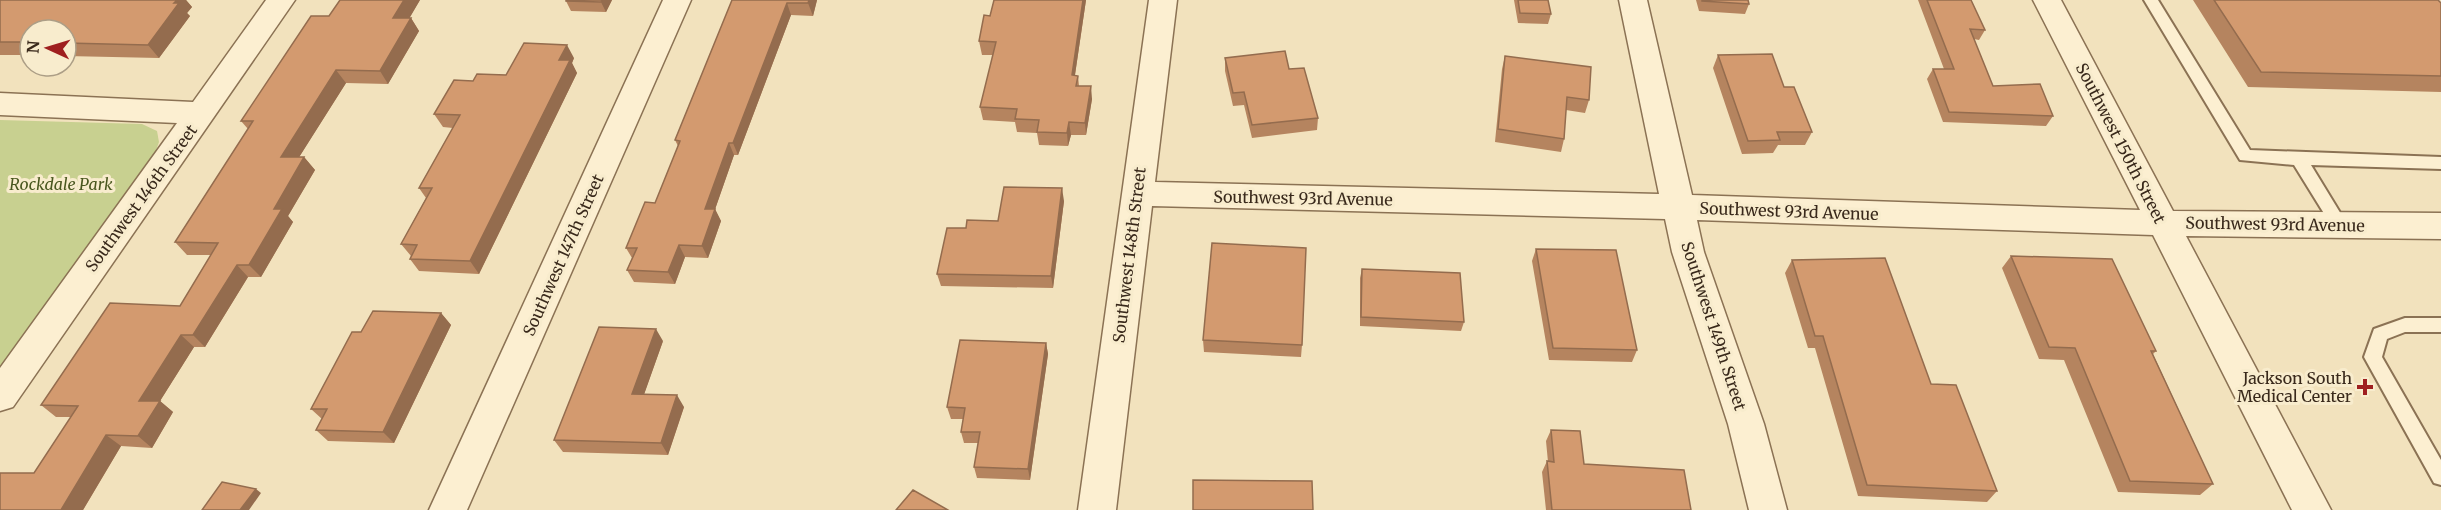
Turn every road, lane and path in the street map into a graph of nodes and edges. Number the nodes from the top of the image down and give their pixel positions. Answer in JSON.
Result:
{"nodes":[{"id":1,"x":281,"y":0,"type":"edge"},
{"id":2,"x":677,"y":0,"type":"edge"},
{"id":3,"x":1163,"y":0,"type":"edge"},
{"id":4,"x":1633,"y":0,"type":"edge"},
{"id":5,"x":2047,"y":0,"type":"edge"},
{"id":6,"x":2151,"y":0,"type":"edge"},
{"id":7,"x":0,"y":104,"type":"edge"},
{"id":8,"x":202,"y":113,"type":"junction"},
{"id":9,"x":2299,"y":159,"type":"junction"},
{"id":10,"x":2441,"y":163,"type":"edge"},
{"id":11,"x":1137,"y":194,"type":"junction"},
{"id":12,"x":1678,"y":207,"type":"junction"},
{"id":13,"x":2163,"y":223,"type":"junction"},
{"id":14,"x":2339,"y":225,"type":"junction"},
{"id":15,"x":2441,"y":226,"type":"edge"},
{"id":16,"x":2441,"y":326,"type":"edge"},
{"id":17,"x":0,"y":396,"type":"edge"},
{"id":18,"x":2441,"y":477,"type":"edge"},
{"id":19,"x":448,"y":510,"type":"edge"},
{"id":20,"x":1097,"y":510,"type":"edge"},
{"id":21,"x":1768,"y":510,"type":"edge"},
{"id":22,"x":2312,"y":510,"type":"edge"}],
"edges":[{"from":1,"to":8,"type":"street","name":"Southwest 146th Street"},
{"from":2,"to":19,"type":"street","name":"Southwest 147th Street"},
{"from":3,"to":11,"type":"street","name":"Southwest 148th Street"},
{"from":4,"to":12,"type":"street","name":"Southwest 149th Street"},
{"from":5,"to":13,"type":"street","name":"Southwest 150th Street"},
{"from":6,"to":9,"type":"lane"},
{"from":7,"to":8,"type":"street"},
{"from":8,"to":17,"type":"street","name":"Southwest 146th Street"},
{"from":9,"to":10,"type":"lane"},
{"from":9,"to":14,"type":"lane"},
{"from":11,"to":12,"type":"street","name":"Southwest 93rd Avenue"},
{"from":11,"to":20,"type":"street","name":"Southwest 148th Street"},
{"from":12,"to":13,"type":"street","name":"Southwest 93rd Avenue"},
{"from":12,"to":21,"type":"street","name":"Southwest 149th Street"},
{"from":13,"to":14,"type":"street","name":"Southwest 93rd Avenue"},
{"from":13,"to":22,"type":"street","name":"Southwest 150th Street"},
{"from":14,"to":15,"type":"street","name":"Southwest 93rd Avenue"},
{"from":16,"to":18,"type":"lane"}]}
